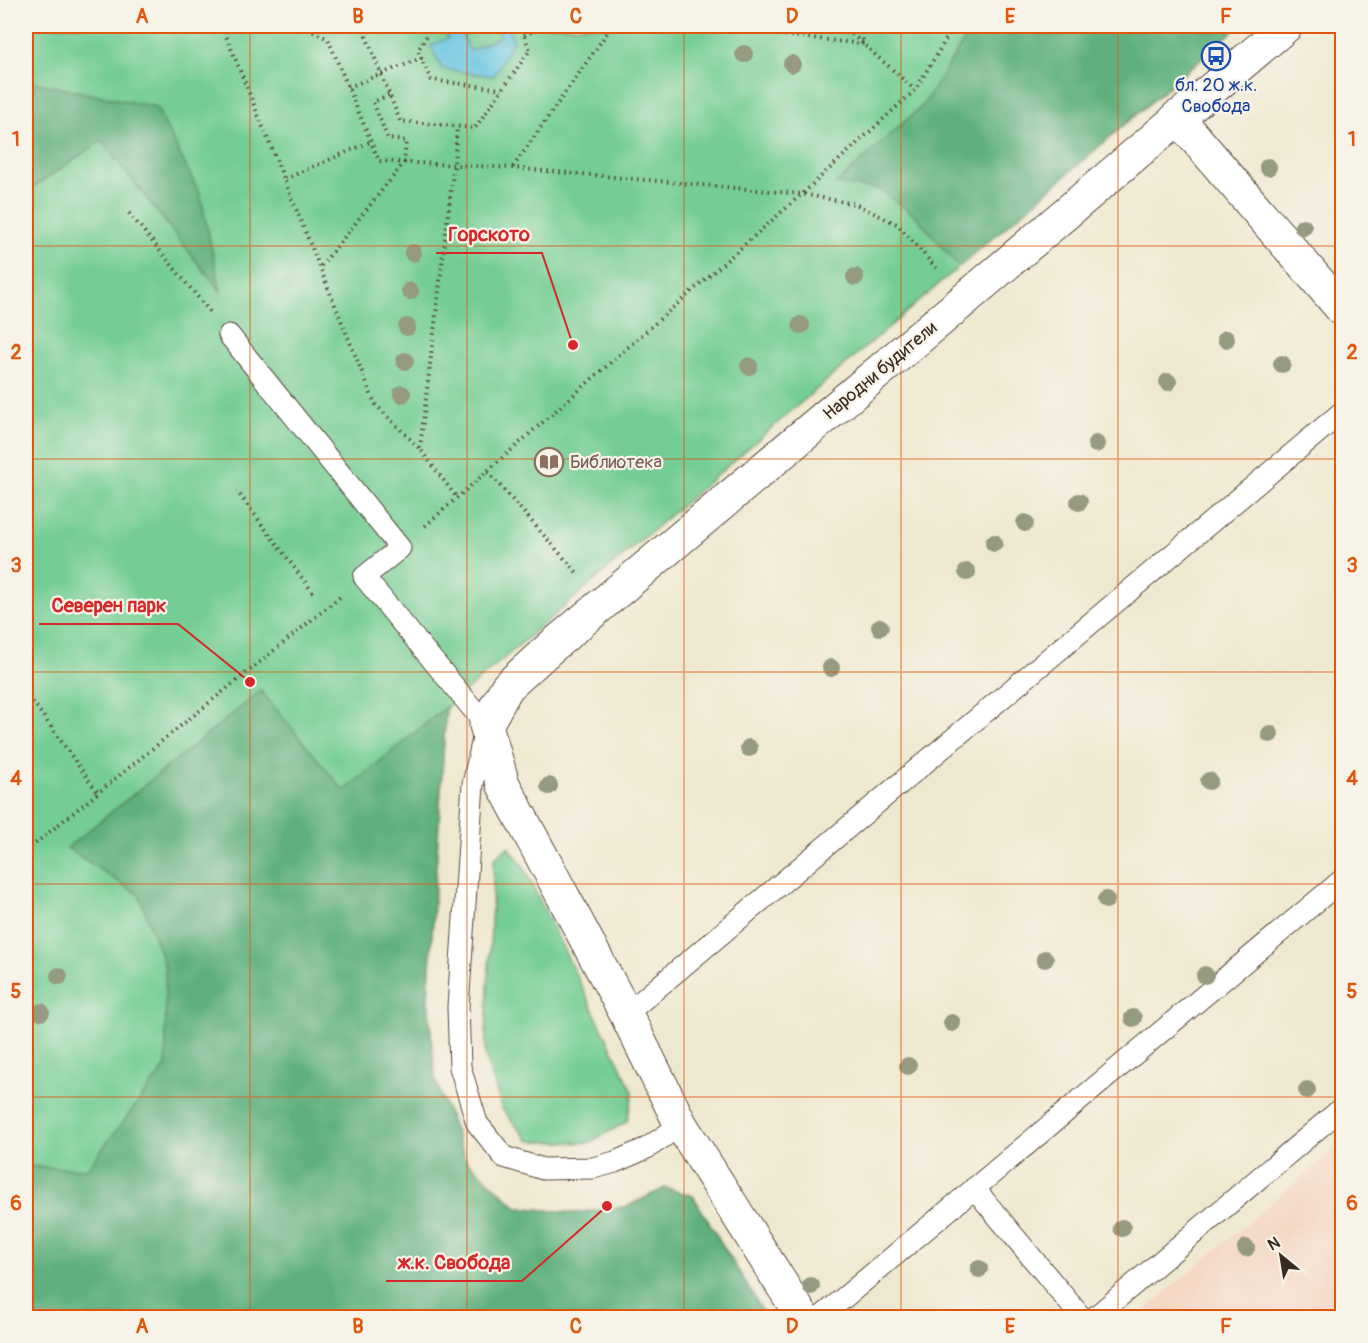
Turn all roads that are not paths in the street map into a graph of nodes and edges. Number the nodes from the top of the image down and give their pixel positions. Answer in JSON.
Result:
{"nodes":[{"id":1,"x":1286,"y":26,"type":"edge"},
{"id":2,"x":1177,"y":117,"type":"junction"},
{"id":3,"x":1342,"y":309,"type":"edge"},
{"id":4,"x":229,"y":335,"type":"road end"},
{"id":5,"x":1342,"y":412,"type":"edge"},
{"id":6,"x":486,"y":725,"type":"junction"},
{"id":7,"x":1342,"y":880,"type":"edge"},
{"id":8,"x":626,"y":1014,"type":"junction"},
{"id":9,"x":1342,"y":1108,"type":"edge"},
{"id":10,"x":681,"y":1125,"type":"junction"},
{"id":11,"x":974,"y":1188,"type":"junction"},
{"id":12,"x":803,"y":1317,"type":"edge"},
{"id":13,"x":820,"y":1317,"type":"edge"},
{"id":14,"x":1082,"y":1317,"type":"edge"},
{"id":15,"x":1094,"y":1317,"type":"edge"}],
"edges":[{"from":1,"to":2,"type":"street","name":"Народни будители"},
{"from":2,"to":3,"type":"street"},
{"from":2,"to":6,"type":"street","name":"Народни будители"},
{"from":4,"to":6,"type":"lane"},
{"from":5,"to":8,"type":"lane"},
{"from":6,"to":8,"type":"street"},
{"from":6,"to":10,"type":"lane"},
{"from":7,"to":11,"type":"lane"},
{"from":8,"to":10,"type":"street"},
{"from":9,"to":15,"type":"lane"},
{"from":10,"to":12,"type":"street"},
{"from":11,"to":13,"type":"lane"},
{"from":11,"to":14,"type":"lane"}]}
